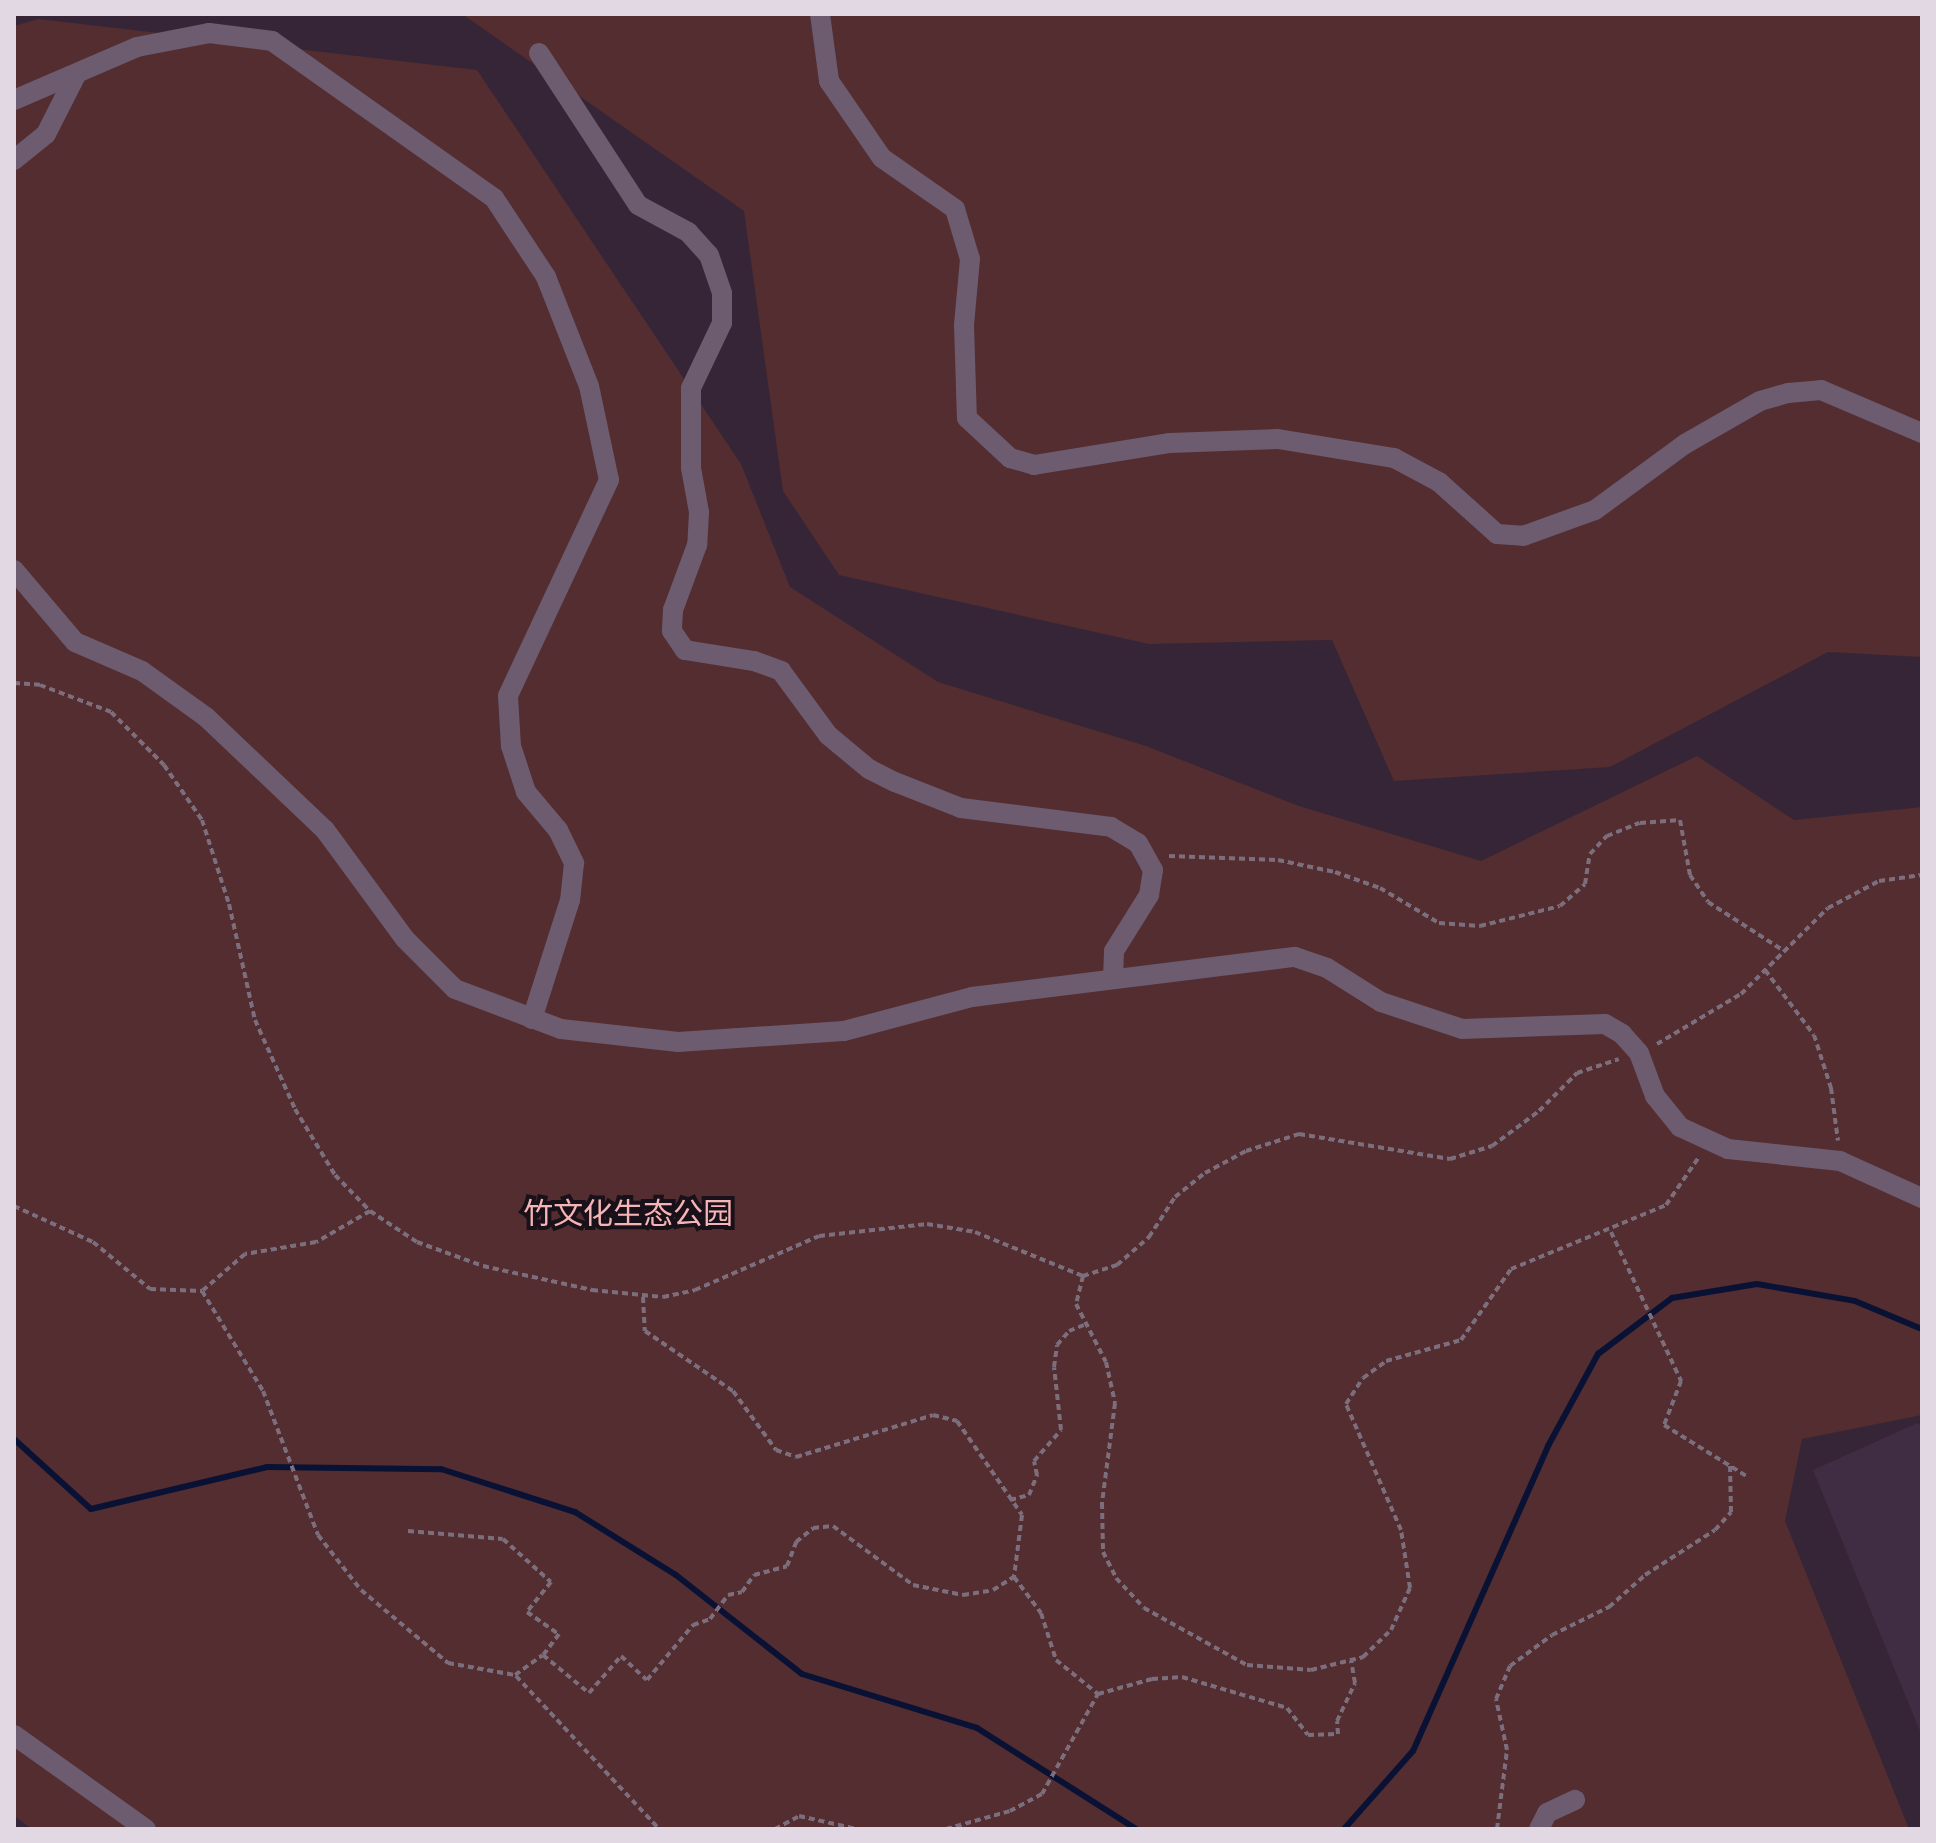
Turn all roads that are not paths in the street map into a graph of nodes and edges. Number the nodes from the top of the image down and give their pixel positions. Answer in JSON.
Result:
{"nodes":[{"id":1,"x":820,"y":14,"type":"edge"},
{"id":2,"x":539,"y":53,"type":"dead end"},
{"id":3,"x":77,"y":73,"type":"junction"},
{"id":4,"x":14,"y":100,"type":"edge"},
{"id":5,"x":14,"y":160,"type":"edge"},
{"id":6,"x":1922,"y":433,"type":"edge"},
{"id":7,"x":14,"y":570,"type":"edge"},
{"id":8,"x":1113,"y":978,"type":"junction"},
{"id":9,"x":532,"y":1019,"type":"junction"},
{"id":10,"x":1922,"y":1198,"type":"edge"},
{"id":11,"x":14,"y":1735,"type":"edge"},
{"id":12,"x":1575,"y":1800,"type":"dead end"},
{"id":13,"x":146,"y":1829,"type":"edge"},
{"id":14,"x":1539,"y":1829,"type":"edge"}],
"edges":[{"from":1,"to":6,"type":"street"},
{"from":2,"to":8,"type":"street"},
{"from":3,"to":4,"type":"street"},
{"from":3,"to":5,"type":"street"},
{"from":3,"to":9,"type":"street"},
{"from":7,"to":9,"type":"street"},
{"from":8,"to":9,"type":"street"},
{"from":8,"to":10,"type":"street"},
{"from":11,"to":13,"type":"street"},
{"from":12,"to":14,"type":"street"}]}
